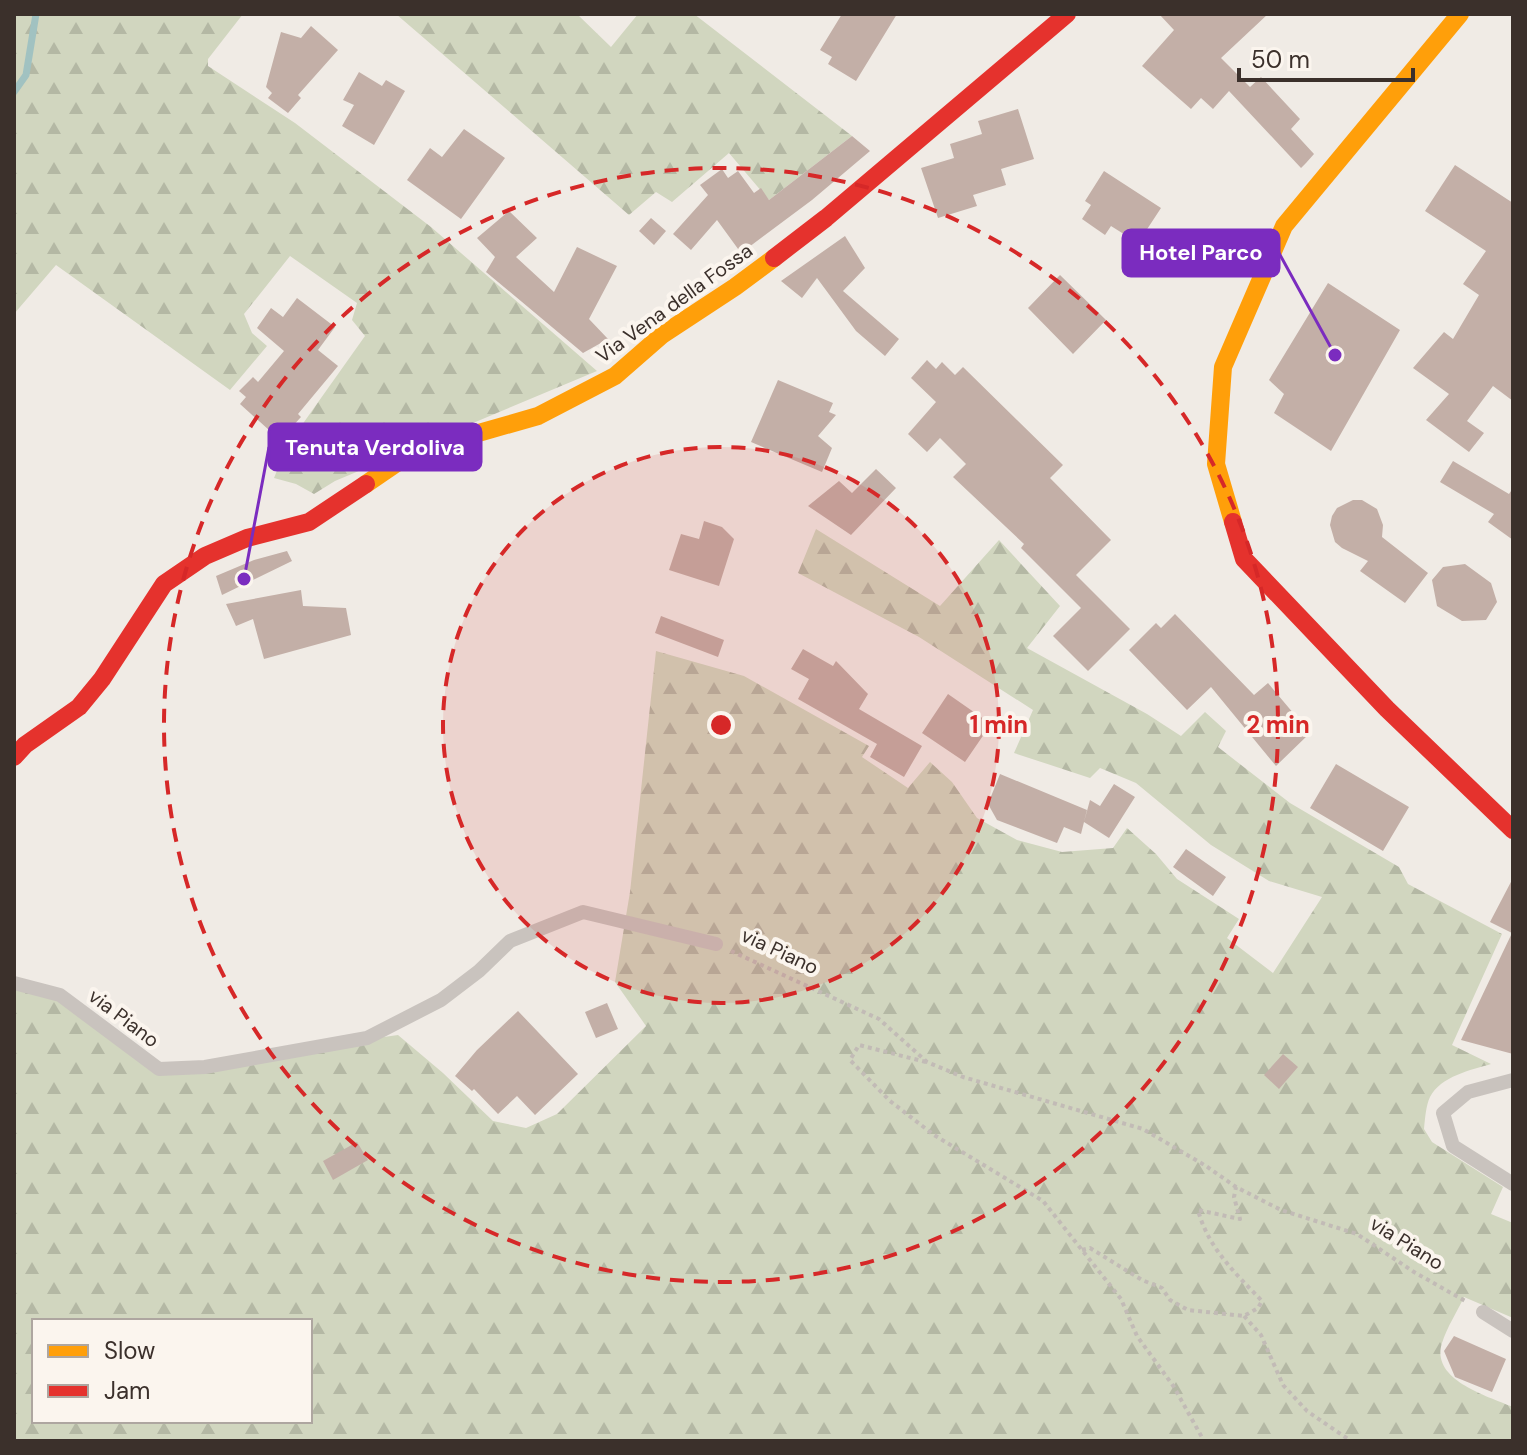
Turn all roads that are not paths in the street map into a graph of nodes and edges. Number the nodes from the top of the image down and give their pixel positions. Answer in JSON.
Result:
{"nodes":[{"id":1,"x":1067,"y":14,"type":"edge"},
{"id":2,"x":1460,"y":14,"type":"edge"},
{"id":3,"x":14,"y":757,"type":"edge"},
{"id":4,"x":1513,"y":830,"type":"edge"},
{"id":5,"x":716,"y":944,"type":"road end"},
{"id":6,"x":14,"y":983,"type":"edge"},
{"id":7,"x":1513,"y":1080,"type":"edge"},
{"id":8,"x":1513,"y":1184,"type":"edge"},
{"id":9,"x":1483,"y":1312,"type":"road end"},
{"id":10,"x":1513,"y":1331,"type":"edge"}],
"edges":[{"from":1,"to":3,"type":"street","name":"Via Vena della Fossa"},
{"from":2,"to":4,"type":"street"},
{"from":5,"to":6,"type":"lane","name":"via Piano"},
{"from":7,"to":8,"type":"lane"},
{"from":9,"to":10,"type":"lane"}]}
